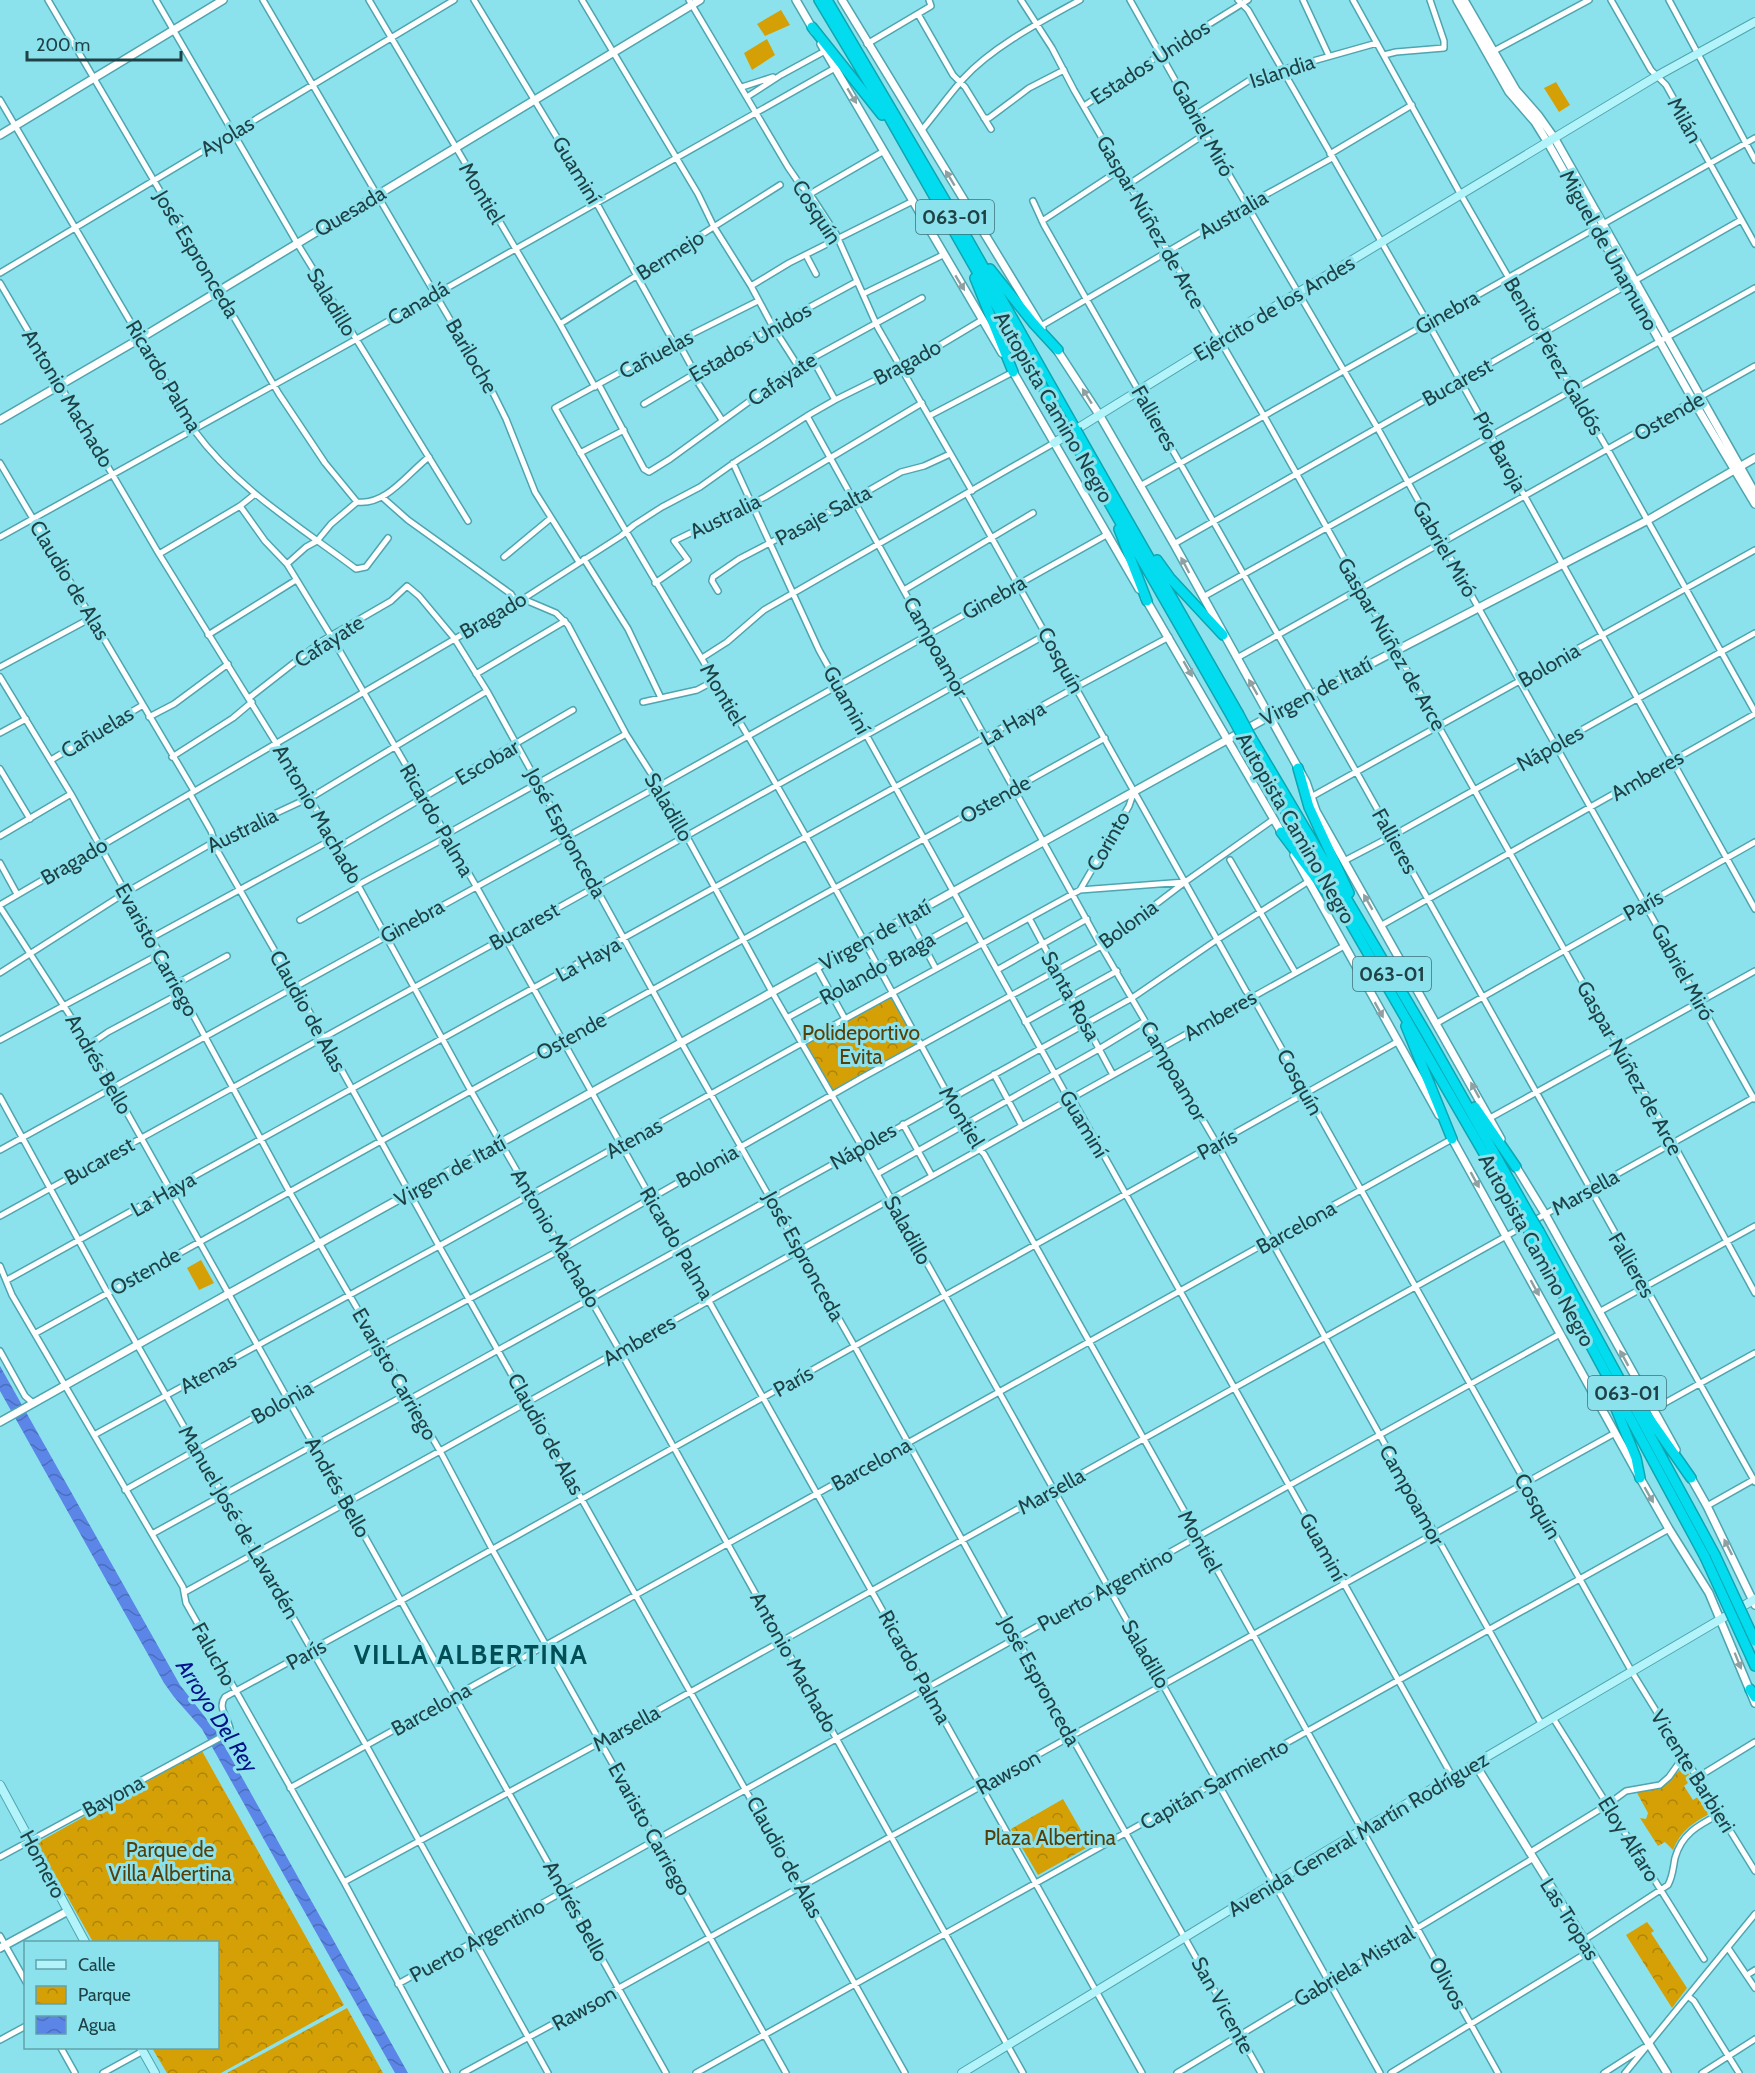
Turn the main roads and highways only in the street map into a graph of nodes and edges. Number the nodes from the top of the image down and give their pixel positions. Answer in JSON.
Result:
{"nodes":[{"id":1,"x":819,"y":0,"type":"edge"},
{"id":2,"x":827,"y":0,"type":"edge"},
{"id":3,"x":834,"y":0,"type":"edge"},
{"id":4,"x":1755,"y":22,"type":"edge"},
{"id":5,"x":812,"y":27,"type":"road end"},
{"id":6,"x":860,"y":55,"type":"junction"},
{"id":7,"x":924,"y":179,"type":"junction"},
{"id":8,"x":946,"y":216,"type":"junction"},
{"id":9,"x":963,"y":231,"type":"junction"},
{"id":10,"x":1058,"y":350,"type":"road end"},
{"id":11,"x":1013,"y":372,"type":"road end"},
{"id":12,"x":1044,"y":382,"type":"junction"},
{"id":13,"x":1054,"y":443,"type":"road end"},
{"id":14,"x":1099,"y":480,"type":"junction"},
{"id":15,"x":1124,"y":512,"type":"junction"},
{"id":16,"x":1147,"y":601,"type":"road end"},
{"id":17,"x":1223,"y":635,"type":"road end"},
{"id":18,"x":1235,"y":715,"type":"junction"},
{"id":19,"x":1249,"y":740,"type":"junction"},
{"id":20,"x":1298,"y":768,"type":"road end"},
{"id":21,"x":1281,"y":832,"type":"road end"},
{"id":22,"x":1363,"y":925,"type":"junction"},
{"id":23,"x":1354,"y":931,"type":"junction"},
{"id":24,"x":1397,"y":1001,"type":"junction"},
{"id":25,"x":1426,"y":1033,"type":"junction"},
{"id":26,"x":1452,"y":1139,"type":"road end"},
{"id":27,"x":1516,"y":1167,"type":"road end"},
{"id":28,"x":1523,"y":1213,"type":"junction"},
{"id":29,"x":1535,"y":1233,"type":"junction"},
{"id":30,"x":1587,"y":1318,"type":"junction"},
{"id":31,"x":1594,"y":1353,"type":"junction"},
{"id":32,"x":1640,"y":1478,"type":"road end"},
{"id":33,"x":1690,"y":1478,"type":"road end"},
{"id":34,"x":1710,"y":1556,"type":"junction"},
{"id":35,"x":1754,"y":1601,"type":"edge"},
{"id":36,"x":1755,"y":1641,"type":"edge"},
{"id":37,"x":1753,"y":1662,"type":"edge"},
{"id":38,"x":0,"y":1785,"type":"edge"},
{"id":39,"x":84,"y":1941,"type":"edge"},
{"id":40,"x":142,"y":2049,"type":"edge"},
{"id":41,"x":155,"y":2073,"type":"edge"},
{"id":42,"x":962,"y":2073,"type":"edge"}],
"edges":[{"from":1,"to":7,"type":"highway","name":"Autopista Camino Negro","number":"063-01"},
{"from":2,"to":6,"type":"highway","name":"Autopista Camino Negro","number":"063-01"},
{"from":3,"to":6,"type":"highway"},
{"from":4,"to":13,"type":"main road","name":"Ejército de los Andes"},
{"from":5,"to":7,"type":"highway"},
{"from":6,"to":9,"type":"highway","name":"Autopista Camino Negro","number":"063-01"},
{"from":7,"to":8,"type":"highway","name":"Autopista Camino Negro","number":"063-01"},
{"from":8,"to":11,"type":"highway"},
{"from":8,"to":12,"type":"highway","name":"Autopista Camino Negro","number":"063-01"},
{"from":9,"to":10,"type":"highway"},
{"from":9,"to":12,"type":"highway","name":"Autopista Camino Negro","number":"063-01"},
{"from":12,"to":14,"type":"highway","name":"Autopista Camino Negro","number":"063-01","bridge":true},
{"from":14,"to":15,"type":"highway","name":"Autopista Camino Negro","number":"063-01"},
{"from":14,"to":16,"type":"highway"},
{"from":14,"to":18,"type":"highway","name":"Autopista Camino Negro","number":"063-01"},
{"from":15,"to":17,"type":"highway"},
{"from":15,"to":18,"type":"highway","name":"Autopista Camino Negro","number":"063-01"},
{"from":18,"to":19,"type":"highway","name":"Autopista Camino Negro","number":"063-01","bridge":true},
{"from":19,"to":22,"type":"highway","name":"Autopista Camino Negro","number":"063-01"},
{"from":19,"to":23,"type":"highway","name":"Autopista Camino Negro","number":"063-01"},
{"from":20,"to":22,"type":"highway"},
{"from":21,"to":23,"type":"highway"},
{"from":22,"to":25,"type":"highway","name":"Autopista Camino Negro","number":"063-01"},
{"from":23,"to":24,"type":"highway","name":"Autopista Camino Negro","number":"063-01"},
{"from":24,"to":26,"type":"highway"},
{"from":24,"to":28,"type":"highway","name":"Autopista Camino Negro","number":"063-01"},
{"from":25,"to":27,"type":"highway"},
{"from":25,"to":28,"type":"highway","name":"Autopista Camino Negro","number":"063-01"},
{"from":28,"to":29,"type":"highway","name":"Autopista Camino Negro","number":"063-01","bridge":true},
{"from":29,"to":30,"type":"highway","name":"Autopista Camino Negro","number":"063-01"},
{"from":29,"to":31,"type":"highway","name":"Autopista Camino Negro","number":"063-01"},
{"from":30,"to":33,"type":"highway"},
{"from":30,"to":34,"type":"highway","name":"Autopista Camino Negro","number":"063-01"},
{"from":31,"to":32,"type":"highway"},
{"from":31,"to":34,"type":"highway","name":"Autopista Camino Negro","number":"063-01"},
{"from":34,"to":36,"type":"highway","name":"Autopista Camino Negro","number":"063-01","bridge":true},
{"from":34,"to":37,"type":"highway","name":"Autopista Camino Negro","number":"063-01","bridge":true},
{"from":35,"to":42,"type":"main road","name":"Avenida General Martín Rodríguez"},
{"from":38,"to":39,"type":"main road","name":"Homero"},
{"from":40,"to":41,"type":"main road"}]}
